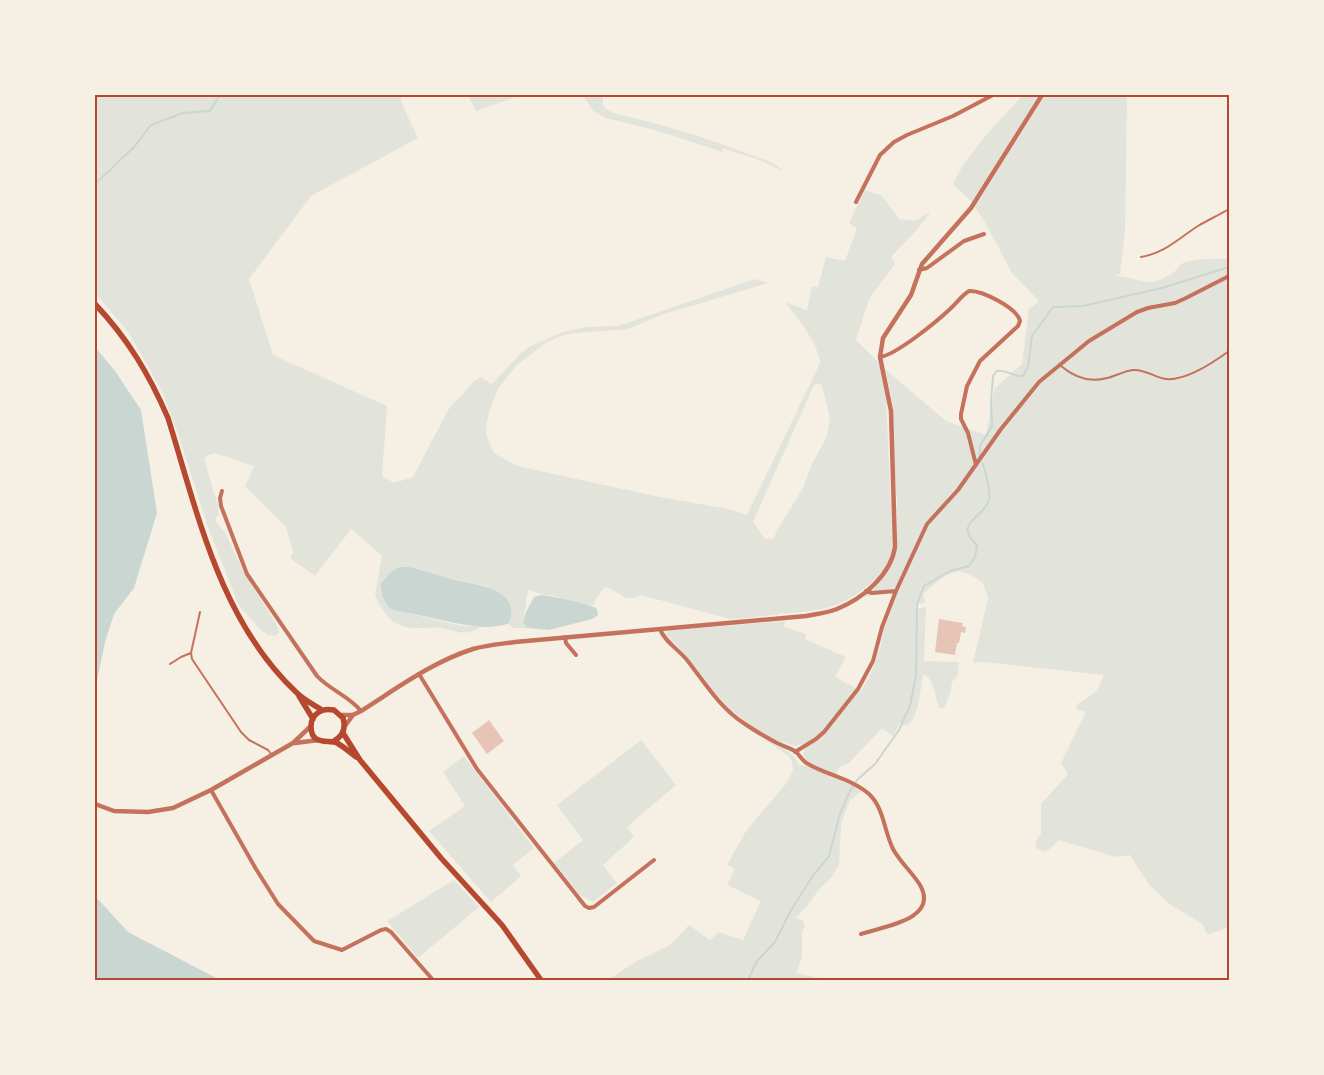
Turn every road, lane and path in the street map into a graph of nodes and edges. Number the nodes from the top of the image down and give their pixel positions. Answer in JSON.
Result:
{"nodes":[{"id":1,"x":993,"y":95,"type":"edge"},
{"id":2,"x":1042,"y":95,"type":"edge"},
{"id":3,"x":856,"y":202,"type":"dead end"},
{"id":4,"x":1229,"y":209,"type":"edge"},
{"id":5,"x":984,"y":234,"type":"dead end"},
{"id":6,"x":1141,"y":257,"type":"dead end"},
{"id":7,"x":919,"y":270,"type":"junction"},
{"id":8,"x":1229,"y":276,"type":"edge"},
{"id":9,"x":95,"y":304,"type":"edge"},
{"id":10,"x":1229,"y":351,"type":"edge"},
{"id":11,"x":880,"y":357,"type":"junction"},
{"id":12,"x":1059,"y":364,"type":"junction"},
{"id":13,"x":976,"y":465,"type":"junction"},
{"id":14,"x":222,"y":491,"type":"dead end"},
{"id":15,"x":866,"y":591,"type":"junction"},
{"id":16,"x":896,"y":591,"type":"junction"},
{"id":17,"x":200,"y":612,"type":"dead end"},
{"id":18,"x":660,"y":629,"type":"junction"},
{"id":19,"x":565,"y":637,"type":"junction"},
{"id":20,"x":190,"y":653,"type":"junction"},
{"id":21,"x":576,"y":655,"type":"dead end"},
{"id":22,"x":170,"y":664,"type":"dead end"},
{"id":23,"x":419,"y":674,"type":"junction"},
{"id":24,"x":298,"y":695,"type":"junction"},
{"id":25,"x":322,"y":710,"type":"junction"},
{"id":26,"x":361,"y":711,"type":"junction"},
{"id":27,"x":341,"y":715,"type":"junction"},
{"id":28,"x":353,"y":715,"type":"junction"},
{"id":29,"x":313,"y":718,"type":"junction"},
{"id":30,"x":311,"y":726,"type":"junction"},
{"id":31,"x":344,"y":726,"type":"junction"},
{"id":32,"x":343,"y":734,"type":"junction"},
{"id":33,"x":319,"y":740,"type":"junction"},
{"id":34,"x":334,"y":741,"type":"junction"},
{"id":35,"x":294,"y":743,"type":"junction"},
{"id":36,"x":795,"y":752,"type":"junction"},
{"id":37,"x":272,"y":755,"type":"junction"},
{"id":38,"x":360,"y":760,"type":"junction"},
{"id":39,"x":211,"y":790,"type":"junction"},
{"id":40,"x":95,"y":804,"type":"edge"},
{"id":41,"x":654,"y":860,"type":"dead end"},
{"id":42,"x":860,"y":934,"type":"dead end"},
{"id":43,"x":433,"y":980,"type":"edge"},
{"id":44,"x":541,"y":980,"type":"edge"}],
"edges":[{"from":1,"to":3,"type":"street"},
{"from":2,"to":7,"type":"street"},
{"from":4,"to":6,"type":"lane"},
{"from":5,"to":7,"type":"street"},
{"from":7,"to":11,"type":"street"},
{"from":8,"to":12,"type":"street"},
{"from":9,"to":24,"type":"main road"},
{"from":10,"to":12,"type":"lane"},
{"from":11,"to":13,"type":"street"},
{"from":11,"to":15,"type":"street"},
{"from":12,"to":13,"type":"street"},
{"from":13,"to":16,"type":"street"},
{"from":14,"to":26,"type":"street"},
{"from":15,"to":16,"type":"street"},
{"from":15,"to":18,"type":"street"},
{"from":16,"to":36,"type":"street"},
{"from":17,"to":20,"type":"lane"},
{"from":18,"to":19,"type":"street"},
{"from":18,"to":36,"type":"street"},
{"from":19,"to":21,"type":"street"},
{"from":19,"to":23,"type":"street"},
{"from":20,"to":22,"type":"lane"},
{"from":20,"to":37,"type":"lane"},
{"from":23,"to":26,"type":"street"},
{"from":23,"to":41,"type":"street"},
{"from":24,"to":25,"type":"main road"},
{"from":24,"to":29,"type":"main road"},
{"from":25,"to":27,"type":"main road"},
{"from":25,"to":29,"type":"main road"},
{"from":26,"to":28,"type":"street"},
{"from":27,"to":28,"type":"street"},
{"from":27,"to":31,"type":"main road"},
{"from":28,"to":31,"type":"street"},
{"from":29,"to":30,"type":"main road"},
{"from":30,"to":33,"type":"main road"},
{"from":30,"to":35,"type":"street"},
{"from":31,"to":32,"type":"main road"},
{"from":32,"to":34,"type":"main road"},
{"from":32,"to":38,"type":"main road"},
{"from":33,"to":34,"type":"main road"},
{"from":33,"to":35,"type":"street"},
{"from":34,"to":38,"type":"main road"},
{"from":35,"to":37,"type":"street"},
{"from":36,"to":42,"type":"street"},
{"from":37,"to":39,"type":"street"},
{"from":38,"to":44,"type":"main road"},
{"from":39,"to":40,"type":"street"},
{"from":39,"to":43,"type":"street"}]}
